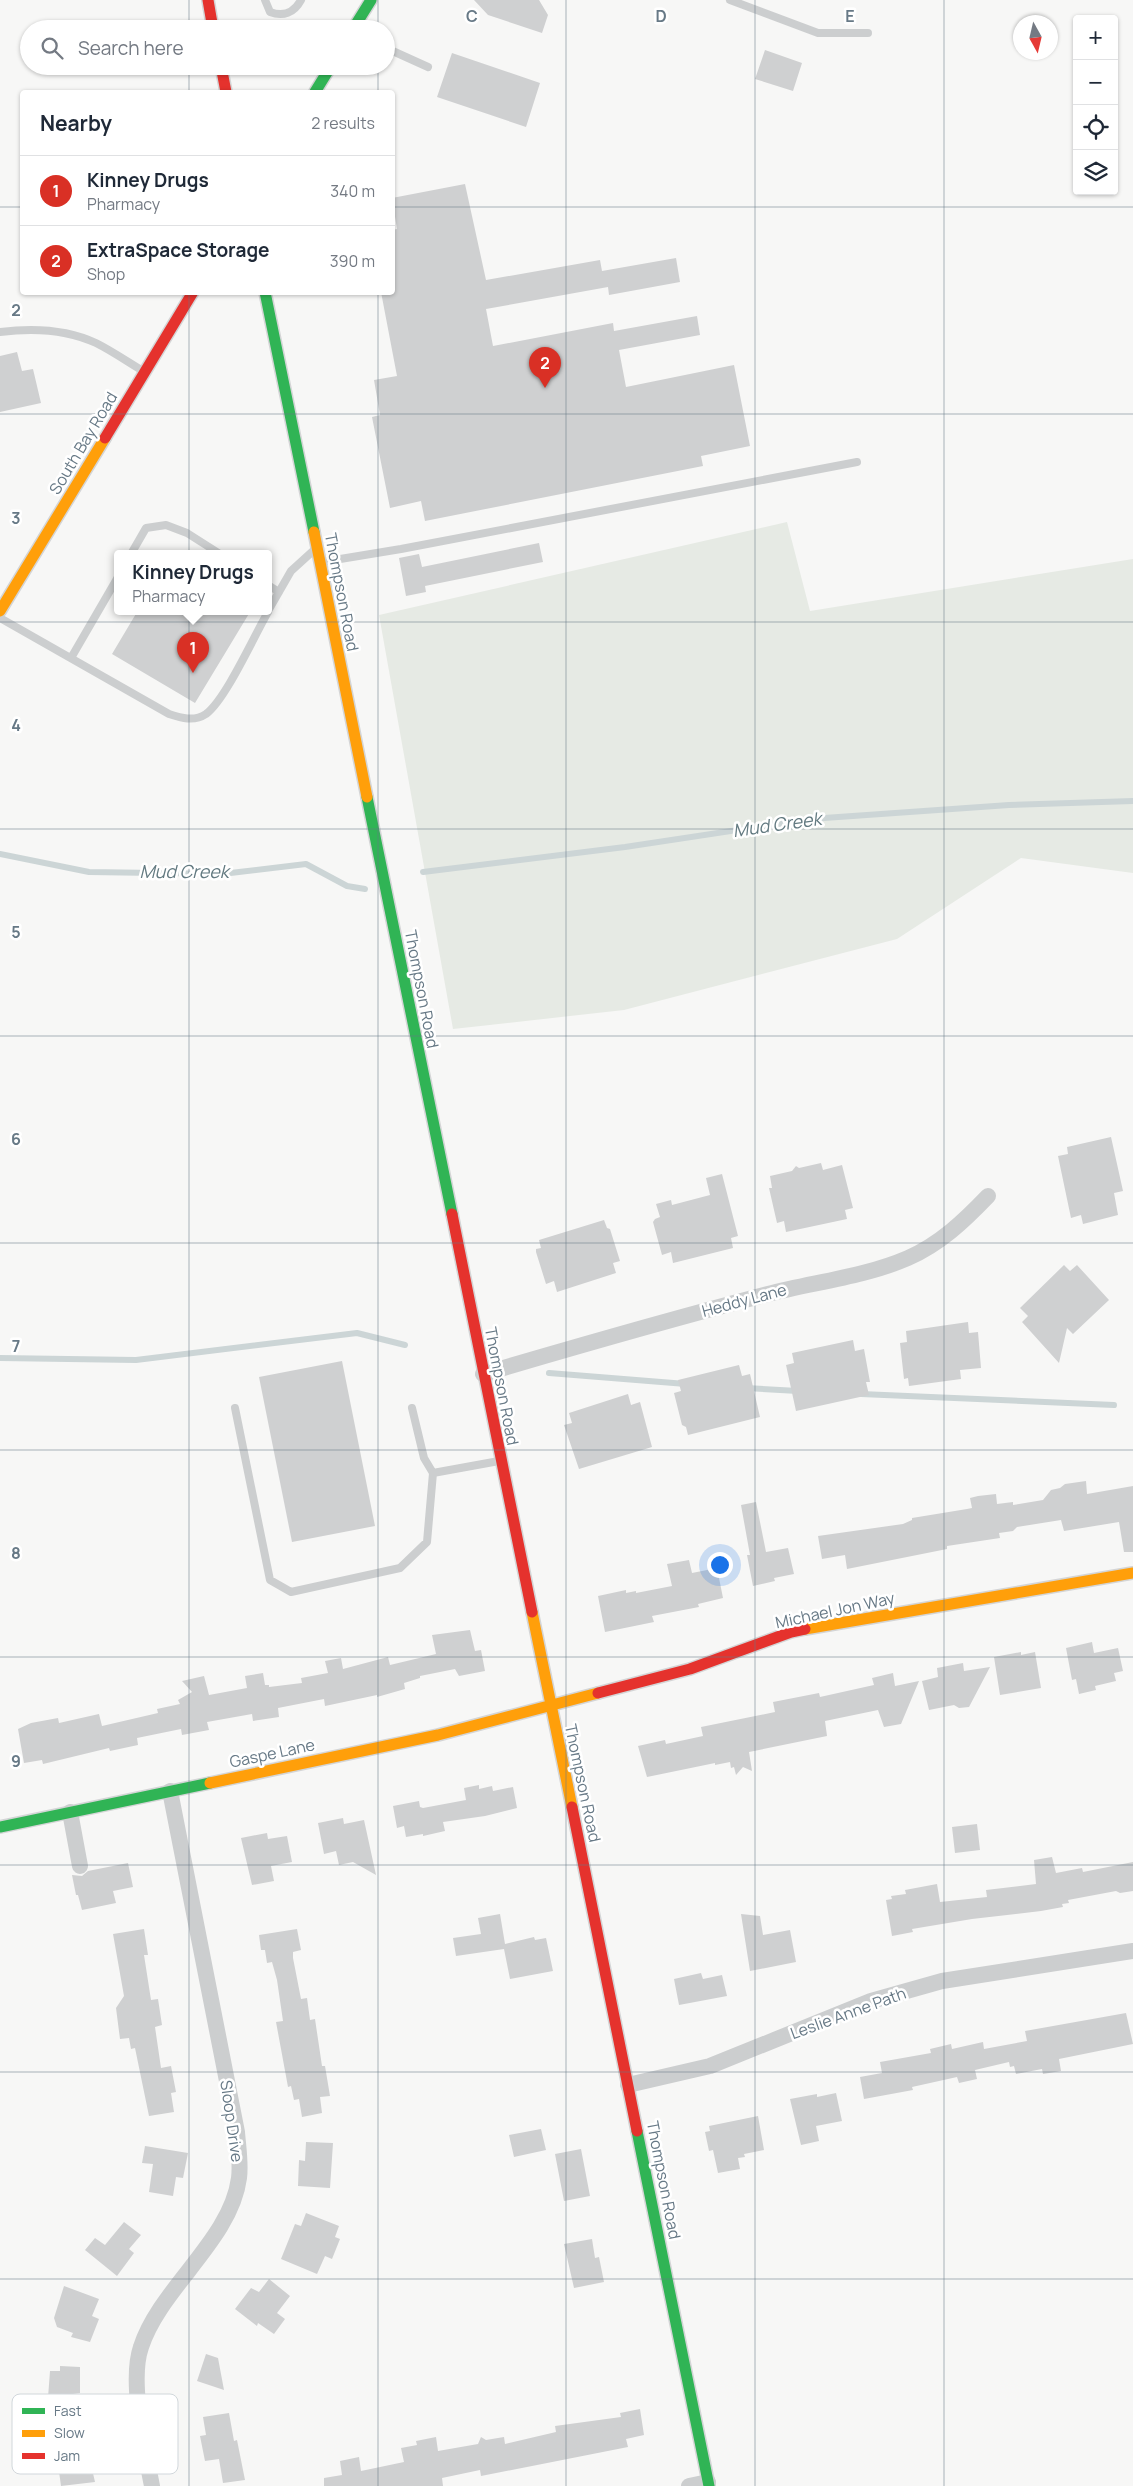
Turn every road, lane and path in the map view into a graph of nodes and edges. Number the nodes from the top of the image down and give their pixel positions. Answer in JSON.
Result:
{"nodes":[{"id":1,"x":208,"y":0,"type":"edge"},
{"id":2,"x":265,"y":0,"type":"edge"},
{"id":3,"x":301,"y":0,"type":"edge"},
{"id":4,"x":371,"y":0,"type":"edge"},
{"id":5,"x":730,"y":0,"type":"edge"},
{"id":6,"x":211,"y":20,"type":"edge"},
{"id":7,"x":359,"y":20,"type":"edge"},
{"id":8,"x":868,"y":33,"type":"dead end"},
{"id":9,"x":395,"y":52,"type":"edge"},
{"id":10,"x":428,"y":67,"type":"dead end"},
{"id":11,"x":223,"y":75,"type":"edge"},
{"id":12,"x":325,"y":75,"type":"edge"},
{"id":13,"x":226,"y":90,"type":"edge"},
{"id":14,"x":316,"y":90,"type":"edge"},
{"id":15,"x":191,"y":295,"type":"edge"},
{"id":16,"x":266,"y":295,"type":"edge"},
{"id":17,"x":0,"y":332,"type":"edge"},
{"id":18,"x":145,"y":372,"type":"junction"},
{"id":19,"x":857,"y":462,"type":"dead end"},
{"id":20,"x":317,"y":548,"type":"junction"},
{"id":21,"x":134,"y":550,"type":"edge"},
{"id":22,"x":214,"y":550,"type":"edge"},
{"id":23,"x":320,"y":562,"type":"junction"},
{"id":24,"x":114,"y":585,"type":"edge"},
{"id":25,"x":272,"y":588,"type":"edge"},
{"id":26,"x":279,"y":592,"type":"junction"},
{"id":27,"x":272,"y":605,"type":"edge"},
{"id":28,"x":0,"y":611,"type":"edge"},
{"id":29,"x":266,"y":615,"type":"edge"},
{"id":30,"x":0,"y":618,"type":"edge"},
{"id":31,"x":71,"y":658,"type":"junction"},
{"id":32,"x":988,"y":1196,"type":"dead end"},
{"id":33,"x":483,"y":1374,"type":"junction"},
{"id":34,"x":235,"y":1408,"type":"dead end"},
{"id":35,"x":412,"y":1408,"type":"dead end"},
{"id":36,"x":500,"y":1461,"type":"junction"},
{"id":37,"x":433,"y":1473,"type":"junction"},
{"id":38,"x":1133,"y":1573,"type":"edge"},
{"id":39,"x":550,"y":1706,"type":"junction"},
{"id":40,"x":170,"y":1791,"type":"junction"},
{"id":41,"x":70,"y":1812,"type":"junction"},
{"id":42,"x":0,"y":1827,"type":"edge"},
{"id":43,"x":80,"y":1866,"type":"dead end"},
{"id":44,"x":1133,"y":1951,"type":"edge"},
{"id":45,"x":628,"y":2085,"type":"junction"},
{"id":46,"x":139,"y":2394,"type":"edge"},
{"id":47,"x":708,"y":2484,"type":"edge"},
{"id":48,"x":689,"y":2486,"type":"edge"}],
"edges":[{"from":1,"to":6,"type":"street"},
{"from":2,"to":3,"type":"lane"},
{"from":4,"to":7,"type":"street"},
{"from":5,"to":8,"type":"lane"},
{"from":9,"to":10,"type":"lane"},
{"from":11,"to":13,"type":"street"},
{"from":12,"to":14,"type":"street"},
{"from":15,"to":18,"type":"street","name":"South Bay Road"},
{"from":16,"to":20,"type":"street","name":"Thompson Road"},
{"from":17,"to":18,"type":"lane"},
{"from":18,"to":28,"type":"street","name":"South Bay Road"},
{"from":19,"to":23,"type":"lane"},
{"from":20,"to":23,"type":"street","name":"Thompson Road"},
{"from":20,"to":26,"type":"lane"},
{"from":21,"to":22,"type":"lane"},
{"from":23,"to":33,"type":"street","name":"Thompson Road"},
{"from":24,"to":31,"type":"lane"},
{"from":25,"to":26,"type":"lane"},
{"from":26,"to":27,"type":"lane"},
{"from":29,"to":31,"type":"lane"},
{"from":30,"to":31,"type":"lane"},
{"from":32,"to":33,"type":"street","name":"Heddy Lane"},
{"from":33,"to":36,"type":"street","name":"Thompson Road"},
{"from":34,"to":37,"type":"lane"},
{"from":35,"to":37,"type":"lane"},
{"from":36,"to":37,"type":"lane"},
{"from":36,"to":39,"type":"street","name":"Thompson Road"},
{"from":38,"to":39,"type":"street","name":"Michael Jon Way"},
{"from":39,"to":40,"type":"street","name":"Gaspe Lane"},
{"from":39,"to":45,"type":"street","name":"Thompson Road"},
{"from":40,"to":41,"type":"street","name":"Gaspe Lane"},
{"from":40,"to":46,"type":"street","name":"Sloop Drive"},
{"from":41,"to":42,"type":"street","name":"Gaspe Lane"},
{"from":41,"to":43,"type":"street"},
{"from":44,"to":45,"type":"street","name":"Leslie Anne Path"},
{"from":45,"to":47,"type":"street","name":"Thompson Road"},
{"from":47,"to":48,"type":"street"}]}
